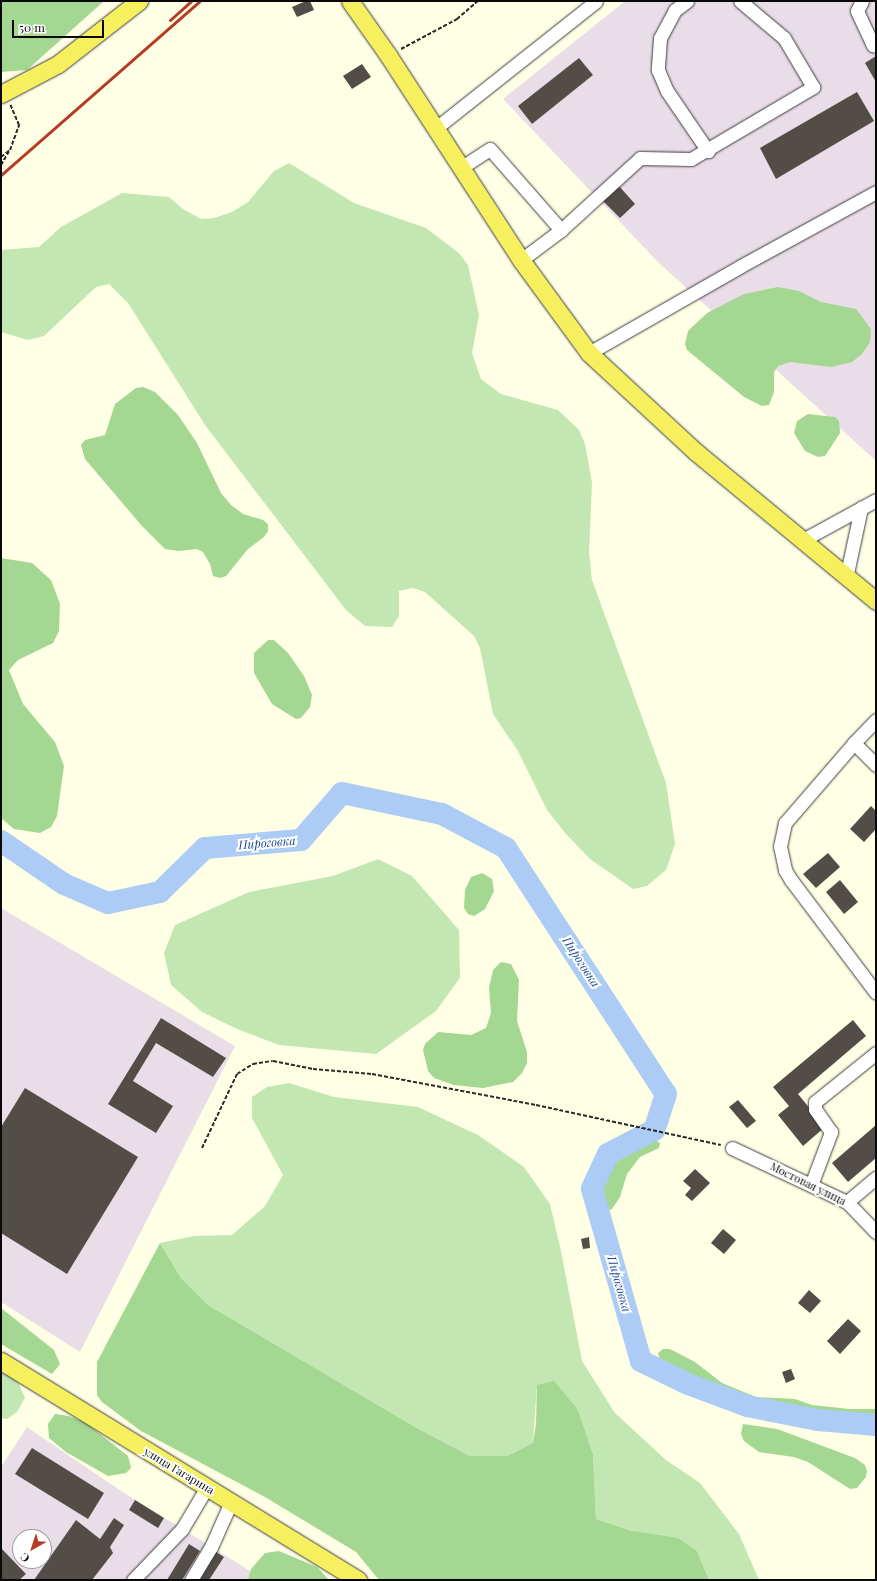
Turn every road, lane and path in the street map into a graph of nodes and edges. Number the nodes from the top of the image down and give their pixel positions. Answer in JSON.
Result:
{"nodes":[{"id":1,"x":139,"y":1,"type":"edge"},
{"id":2,"x":350,"y":1,"type":"edge"},
{"id":3,"x":478,"y":1,"type":"edge"},
{"id":4,"x":596,"y":1,"type":"edge"},
{"id":5,"x":687,"y":1,"type":"edge"},
{"id":6,"x":740,"y":1,"type":"edge"},
{"id":7,"x":862,"y":1,"type":"edge"},
{"id":8,"x":873,"y":46,"type":"dead end"},
{"id":9,"x":388,"y":55,"type":"junction"},
{"id":10,"x":3,"y":93,"type":"edge"},
{"id":11,"x":436,"y":128,"type":"junction"},
{"id":12,"x":10,"y":150,"type":"junction"},
{"id":13,"x":708,"y":151,"type":"junction"},
{"id":14,"x":1,"y":157,"type":"edge"},
{"id":15,"x":1,"y":165,"type":"edge"},
{"id":16,"x":462,"y":167,"type":"junction"},
{"id":17,"x":876,"y":192,"type":"edge"},
{"id":18,"x":561,"y":230,"type":"junction"},
{"id":19,"x":521,"y":260,"type":"junction"},
{"id":20,"x":590,"y":353,"type":"junction"},
{"id":21,"x":876,"y":500,"type":"edge"},
{"id":22,"x":861,"y":508,"type":"junction"},
{"id":23,"x":801,"y":540,"type":"junction"},
{"id":24,"x":846,"y":578,"type":"junction"},
{"id":25,"x":876,"y":601,"type":"edge"},
{"id":26,"x":876,"y":720,"type":"edge"},
{"id":27,"x":854,"y":743,"type":"junction"},
{"id":28,"x":876,"y":765,"type":"edge"},
{"id":29,"x":876,"y":993,"type":"edge"},
{"id":30,"x":876,"y":1053,"type":"edge"},
{"id":31,"x":202,"y":1148,"type":"dead end"},
{"id":32,"x":732,"y":1148,"type":"joint"},
{"id":33,"x":876,"y":1178,"type":"edge"},
{"id":34,"x":811,"y":1185,"type":"junction"},
{"id":35,"x":847,"y":1202,"type":"junction"},
{"id":36,"x":876,"y":1232,"type":"edge"},
{"id":37,"x":1,"y":1361,"type":"edge"},
{"id":38,"x":207,"y":1487,"type":"junction"},
{"id":39,"x":231,"y":1502,"type":"junction"},
{"id":40,"x":133,"y":1580,"type":"edge"},
{"id":41,"x":191,"y":1580,"type":"edge"},
{"id":42,"x":358,"y":1580,"type":"edge"}],
"edges":[{"from":1,"to":10,"type":"main road"},
{"from":2,"to":9,"type":"main road"},
{"from":3,"to":9,"type":"path"},
{"from":4,"to":11,"type":"street"},
{"from":5,"to":13,"type":"street"},
{"from":6,"to":13,"type":"street"},
{"from":7,"to":8,"type":"street"},
{"from":9,"to":11,"type":"main road"},
{"from":10,"to":12,"type":"path"},
{"from":11,"to":16,"type":"main road"},
{"from":12,"to":14,"type":"path"},
{"from":12,"to":15,"type":"path"},
{"from":13,"to":18,"type":"street"},
{"from":16,"to":18,"type":"street"},
{"from":16,"to":19,"type":"main road"},
{"from":17,"to":20,"type":"street"},
{"from":18,"to":19,"type":"street"},
{"from":19,"to":20,"type":"main road"},
{"from":20,"to":23,"type":"main road"},
{"from":21,"to":22,"type":"street"},
{"from":22,"to":23,"type":"street"},
{"from":22,"to":24,"type":"street"},
{"from":23,"to":24,"type":"main road"},
{"from":24,"to":25,"type":"main road"},
{"from":26,"to":27,"type":"street"},
{"from":27,"to":28,"type":"street"},
{"from":27,"to":29,"type":"street"},
{"from":30,"to":34,"type":"street"},
{"from":31,"to":32,"type":"path"},
{"from":32,"to":34,"type":"street","name":"Мостовая улица"},
{"from":33,"to":35,"type":"street"},
{"from":34,"to":35,"type":"street","name":"Мостовая улица"},
{"from":35,"to":36,"type":"street","name":"Мостовая улица"},
{"from":37,"to":38,"type":"main road","name":"улица Гагарина"},
{"from":38,"to":39,"type":"main road","name":"улица Гагарина"},
{"from":38,"to":40,"type":"street"},
{"from":39,"to":41,"type":"street"},
{"from":39,"to":42,"type":"main road","name":"улица Гагарина"}]}
